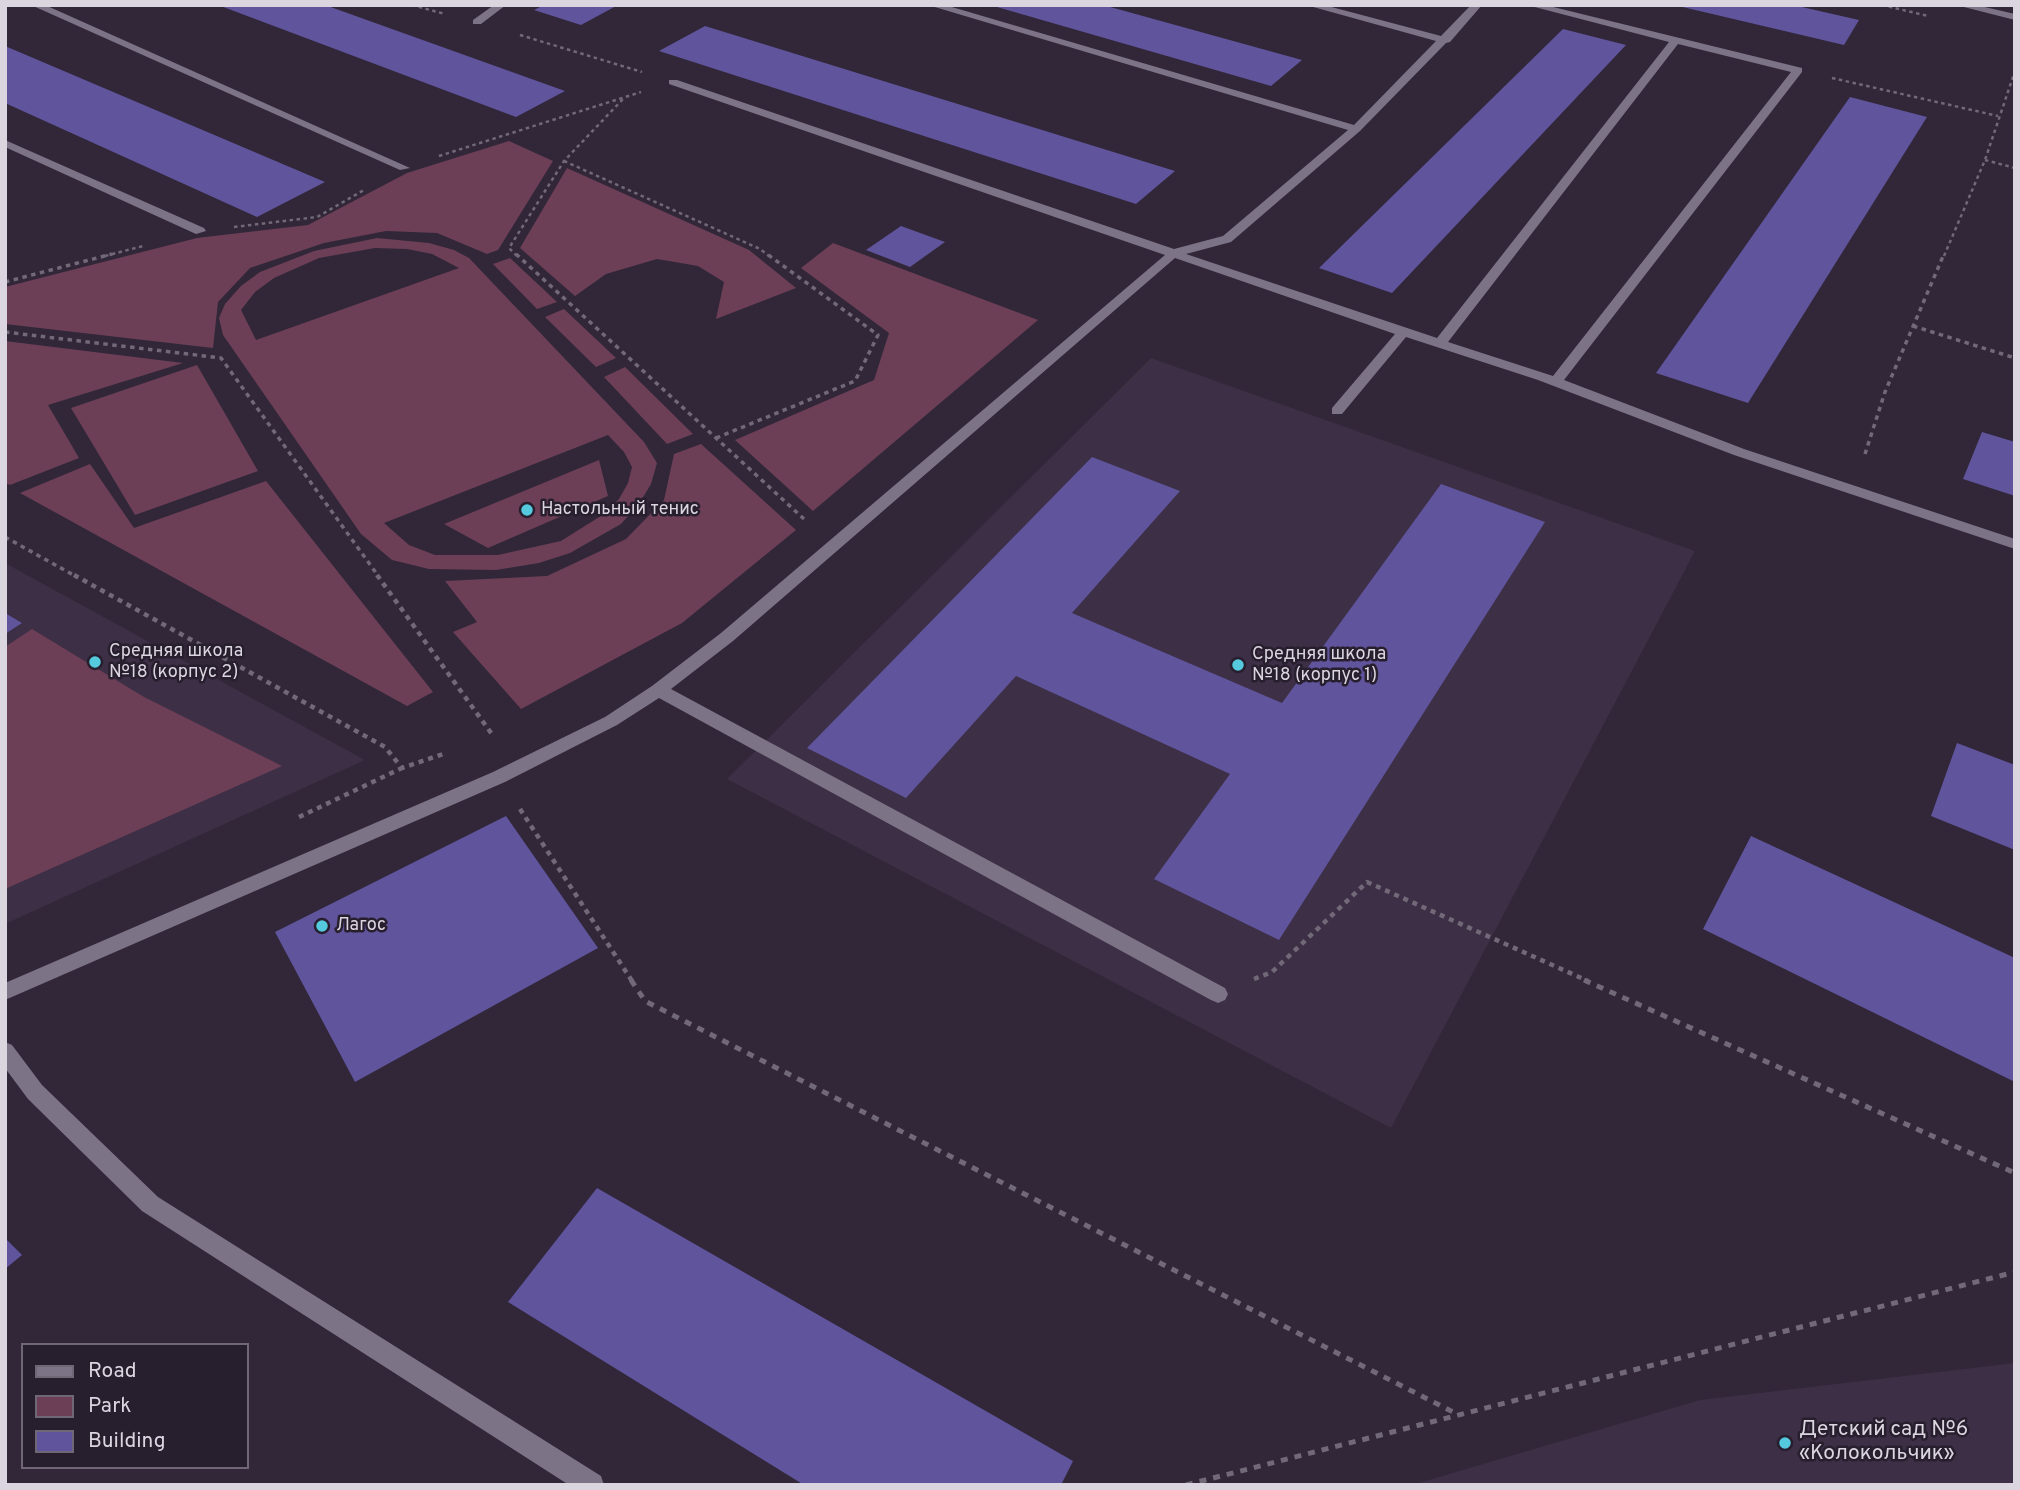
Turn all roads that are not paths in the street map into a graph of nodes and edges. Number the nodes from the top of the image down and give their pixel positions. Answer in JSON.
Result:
{"nodes":[{"id":1,"x":37,"y":5,"type":"edge"},
{"id":2,"x":501,"y":5,"type":"edge"},
{"id":3,"x":933,"y":5,"type":"edge"},
{"id":4,"x":1311,"y":5,"type":"edge"},
{"id":5,"x":1477,"y":5,"type":"edge"},
{"id":6,"x":1532,"y":5,"type":"edge"},
{"id":7,"x":1961,"y":5,"type":"edge"},
{"id":8,"x":2015,"y":17,"type":"edge"},
{"id":9,"x":477,"y":22,"type":"road end"},
{"id":10,"x":1446,"y":40,"type":"junction"},
{"id":11,"x":1676,"y":40,"type":"junction"},
{"id":12,"x":673,"y":82,"type":"road end"},
{"id":13,"x":1356,"y":129,"type":"junction"},
{"id":14,"x":5,"y":143,"type":"edge"},
{"id":15,"x":404,"y":168,"type":"road end"},
{"id":16,"x":200,"y":230,"type":"dead end"},
{"id":17,"x":1174,"y":253,"type":"junction"},
{"id":18,"x":1403,"y":332,"type":"junction"},
{"id":19,"x":1440,"y":343,"type":"junction"},
{"id":20,"x":1556,"y":382,"type":"junction"},
{"id":21,"x":1337,"y":411,"type":"dead end"},
{"id":22,"x":2015,"y":544,"type":"edge"},
{"id":23,"x":658,"y":690,"type":"junction"},
{"id":24,"x":5,"y":992,"type":"edge"},
{"id":25,"x":1218,"y":994,"type":"road end"},
{"id":26,"x":5,"y":1051,"type":"edge"},
{"id":27,"x":592,"y":1485,"type":"edge"}],
"edges":[{"from":1,"to":15,"type":"street"},
{"from":2,"to":9,"type":"street"},
{"from":3,"to":13,"type":"street"},
{"from":4,"to":10,"type":"street"},
{"from":5,"to":10,"type":"street"},
{"from":6,"to":11,"type":"street"},
{"from":7,"to":8,"type":"street"},
{"from":10,"to":13,"type":"street"},
{"from":11,"to":19,"type":"street"},
{"from":11,"to":20,"type":"street"},
{"from":12,"to":17,"type":"street"},
{"from":13,"to":17,"type":"street"},
{"from":14,"to":16,"type":"street"},
{"from":17,"to":18,"type":"street"},
{"from":17,"to":23,"type":"street"},
{"from":18,"to":19,"type":"street"},
{"from":18,"to":21,"type":"street"},
{"from":19,"to":20,"type":"street"},
{"from":20,"to":22,"type":"street"},
{"from":23,"to":24,"type":"street"},
{"from":23,"to":25,"type":"street"},
{"from":26,"to":27,"type":"street"}]}
